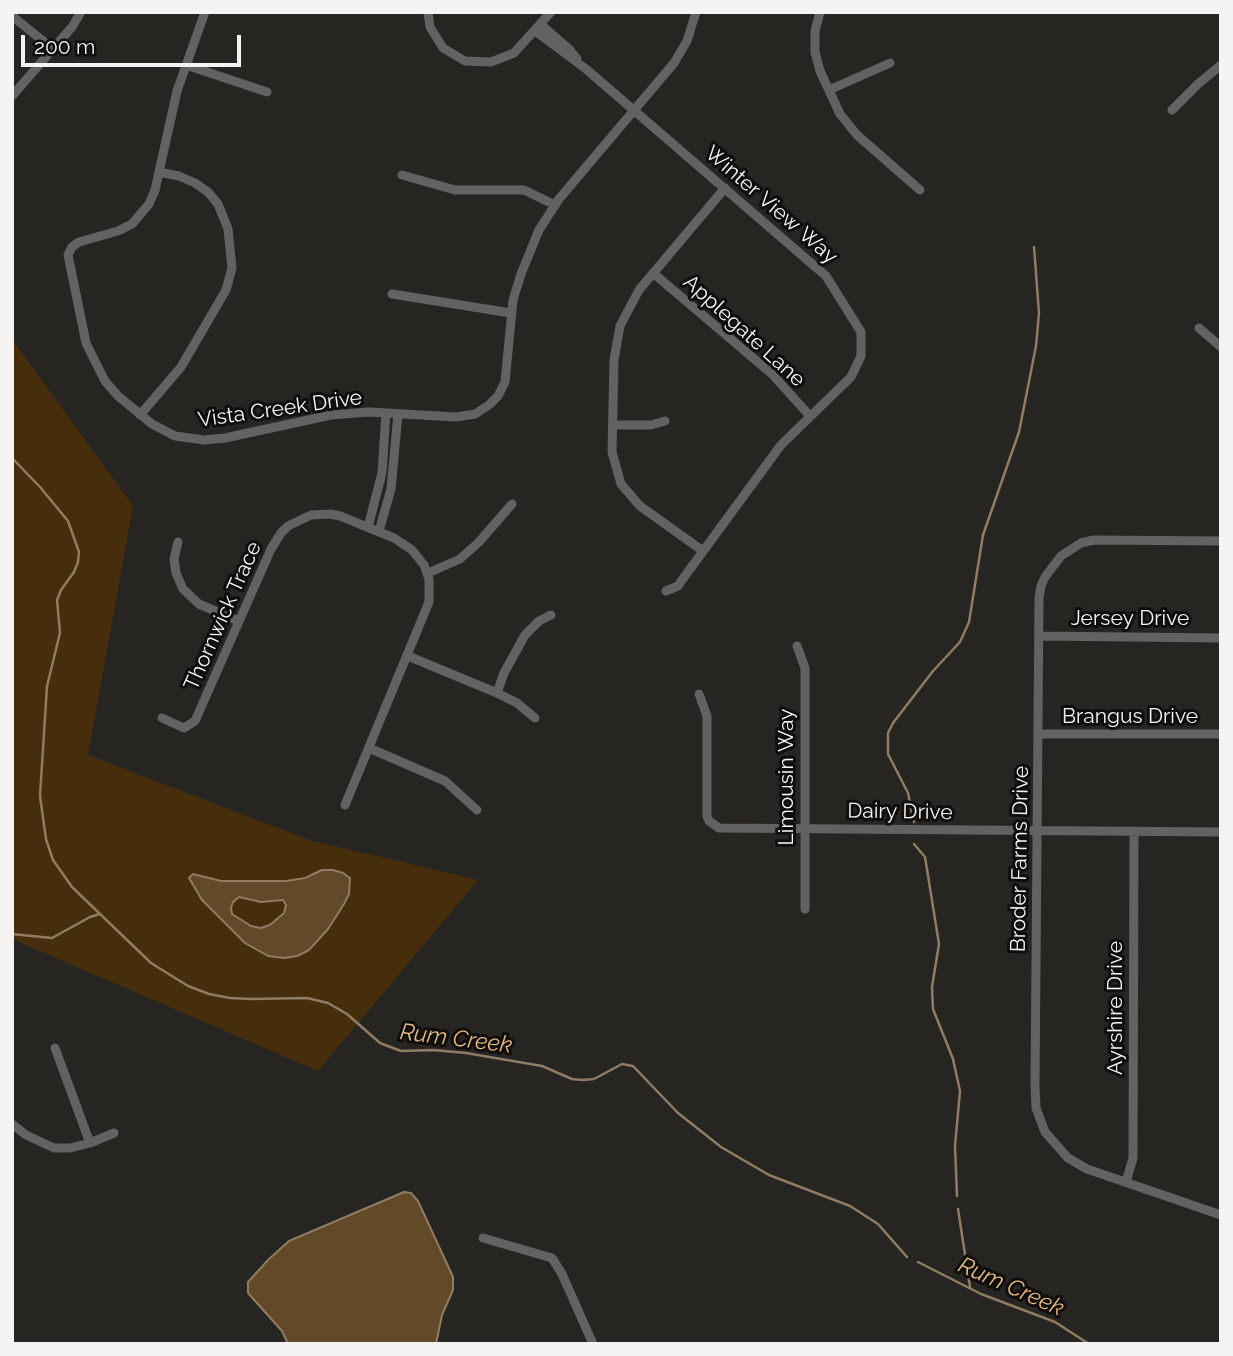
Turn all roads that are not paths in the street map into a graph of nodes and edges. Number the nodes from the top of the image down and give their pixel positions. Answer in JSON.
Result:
{"nodes":[{"id":1,"x":81,"y":12,"type":"edge"},
{"id":2,"x":205,"y":12,"type":"edge"},
{"id":3,"x":428,"y":12,"type":"edge"},
{"id":4,"x":551,"y":12,"type":"edge"},
{"id":5,"x":696,"y":12,"type":"edge"},
{"id":6,"x":820,"y":12,"type":"edge"},
{"id":7,"x":12,"y":16,"type":"edge"},
{"id":8,"x":538,"y":28,"type":"junction"},
{"id":9,"x":53,"y":49,"type":"junction"},
{"id":10,"x":890,"y":63,"type":"dead end"},
{"id":11,"x":186,"y":65,"type":"junction"},
{"id":12,"x":1221,"y":65,"type":"edge"},
{"id":13,"x":829,"y":90,"type":"junction"},
{"id":14,"x":267,"y":92,"type":"dead end"},
{"id":15,"x":12,"y":96,"type":"edge"},
{"id":16,"x":635,"y":110,"type":"junction"},
{"id":17,"x":1172,"y":110,"type":"dead end"},
{"id":18,"x":159,"y":172,"type":"junction"},
{"id":19,"x":402,"y":174,"type":"dead end"},
{"id":20,"x":725,"y":188,"type":"junction"},
{"id":21,"x":920,"y":190,"type":"dead end"},
{"id":22,"x":555,"y":205,"type":"junction"},
{"id":23,"x":653,"y":273,"type":"junction"},
{"id":24,"x":392,"y":294,"type":"dead end"},
{"id":25,"x":511,"y":313,"type":"junction"},
{"id":26,"x":1199,"y":328,"type":"dead end"},
{"id":27,"x":1221,"y":347,"type":"edge"},
{"id":28,"x":386,"y":413,"type":"junction"},
{"id":29,"x":398,"y":414,"type":"junction"},
{"id":30,"x":140,"y":415,"type":"junction"},
{"id":31,"x":810,"y":416,"type":"junction"},
{"id":32,"x":664,"y":421,"type":"dead end"},
{"id":33,"x":612,"y":425,"type":"junction"},
{"id":34,"x":382,"y":473,"type":"junction"},
{"id":35,"x":393,"y":473,"type":"junction"},
{"id":36,"x":512,"y":504,"type":"dead end"},
{"id":37,"x":368,"y":527,"type":"junction"},
{"id":38,"x":379,"y":531,"type":"junction"},
{"id":39,"x":1221,"y":541,"type":"edge"},
{"id":40,"x":178,"y":542,"type":"dead end"},
{"id":41,"x":703,"y":551,"type":"junction"},
{"id":42,"x":428,"y":573,"type":"junction"},
{"id":43,"x":666,"y":591,"type":"dead end"},
{"id":44,"x":551,"y":615,"type":"dead end"},
{"id":45,"x":238,"y":621,"type":"junction"},
{"id":46,"x":1039,"y":636,"type":"junction"},
{"id":47,"x":1221,"y":638,"type":"edge"},
{"id":48,"x":797,"y":646,"type":"dead end"},
{"id":49,"x":408,"y":656,"type":"junction"},
{"id":50,"x":497,"y":693,"type":"junction"},
{"id":51,"x":699,"y":694,"type":"dead end"},
{"id":52,"x":162,"y":718,"type":"dead end"},
{"id":53,"x":535,"y":718,"type":"dead end"},
{"id":54,"x":1039,"y":734,"type":"junction"},
{"id":55,"x":1221,"y":734,"type":"edge"},
{"id":56,"x":369,"y":748,"type":"junction"},
{"id":57,"x":345,"y":805,"type":"dead end"},
{"id":58,"x":477,"y":810,"type":"dead end"},
{"id":59,"x":804,"y":829,"type":"junction"},
{"id":60,"x":1038,"y":831,"type":"junction"},
{"id":61,"x":1221,"y":832,"type":"edge"},
{"id":62,"x":1134,"y":833,"type":"junction"},
{"id":63,"x":805,"y":909,"type":"dead end"},
{"id":64,"x":55,"y":1048,"type":"dead end"},
{"id":65,"x":12,"y":1124,"type":"edge"},
{"id":66,"x":114,"y":1133,"type":"dead end"},
{"id":67,"x":90,"y":1143,"type":"junction"},
{"id":68,"x":1126,"y":1182,"type":"junction"},
{"id":69,"x":1221,"y":1215,"type":"edge"},
{"id":70,"x":483,"y":1238,"type":"dead end"},
{"id":71,"x":593,"y":1344,"type":"edge"}],
"edges":[{"from":1,"to":9,"type":"street"},
{"from":2,"to":11,"type":"street"},
{"from":3,"to":8,"type":"street"},
{"from":4,"to":8,"type":"street"},
{"from":5,"to":16,"type":"street","name":"Vista Creek Drive"},
{"from":6,"to":13,"type":"street"},
{"from":7,"to":9,"type":"street"},
{"from":8,"to":16,"type":"street","name":"Winter View Way"},
{"from":9,"to":15,"type":"street"},
{"from":10,"to":13,"type":"street"},
{"from":11,"to":14,"type":"street"},
{"from":11,"to":18,"type":"street"},
{"from":12,"to":17,"type":"street"},
{"from":13,"to":21,"type":"street"},
{"from":16,"to":20,"type":"street","name":"Winter View Way"},
{"from":16,"to":22,"type":"street","name":"Vista Creek Drive"},
{"from":18,"to":30,"type":"street"},
{"from":18,"to":30,"type":"street","name":"Vista Creek Drive"},
{"from":19,"to":22,"type":"street"},
{"from":20,"to":23,"type":"street"},
{"from":20,"to":31,"type":"street","name":"Winter View Way"},
{"from":22,"to":25,"type":"street","name":"Vista Creek Drive"},
{"from":23,"to":31,"type":"street","name":"Applegate Lane"},
{"from":23,"to":33,"type":"street"},
{"from":24,"to":25,"type":"street"},
{"from":25,"to":29,"type":"street","name":"Vista Creek Drive"},
{"from":26,"to":27,"type":"street"},
{"from":28,"to":29,"type":"street","name":"Vista Creek Drive"},
{"from":28,"to":30,"type":"street","name":"Vista Creek Drive"},
{"from":28,"to":34,"type":"street"},
{"from":29,"to":35,"type":"street"},
{"from":31,"to":41,"type":"street","name":"Winter View Way"},
{"from":32,"to":33,"type":"street"},
{"from":33,"to":41,"type":"street"},
{"from":34,"to":35,"type":"street"},
{"from":34,"to":37,"type":"street"},
{"from":35,"to":38,"type":"street"},
{"from":36,"to":42,"type":"street"},
{"from":37,"to":38,"type":"street","name":"Thornwick Trace"},
{"from":37,"to":45,"type":"street","name":"Thornwick Trace"},
{"from":38,"to":42,"type":"street","name":"Thornwick Trace"},
{"from":39,"to":46,"type":"street","name":"Broder Farms Drive"},
{"from":40,"to":45,"type":"street"},
{"from":41,"to":43,"type":"street","name":"Winter View Way"},
{"from":42,"to":49,"type":"street"},
{"from":44,"to":50,"type":"street"},
{"from":45,"to":52,"type":"street","name":"Thornwick Trace"},
{"from":46,"to":47,"type":"street","name":"Jersey Drive"},
{"from":46,"to":54,"type":"street","name":"Broder Farms Drive"},
{"from":48,"to":59,"type":"street","name":"Limousin Way"},
{"from":49,"to":50,"type":"street"},
{"from":49,"to":56,"type":"street"},
{"from":50,"to":53,"type":"street"},
{"from":51,"to":59,"type":"street","name":"Dairy Drive"},
{"from":54,"to":55,"type":"street","name":"Brangus Drive"},
{"from":54,"to":60,"type":"street","name":"Broder Farms Drive"},
{"from":56,"to":57,"type":"street"},
{"from":56,"to":58,"type":"street"},
{"from":59,"to":60,"type":"street","name":"Dairy Drive"},
{"from":59,"to":63,"type":"street","name":"Limousin Way"},
{"from":60,"to":62,"type":"street","name":"Dairy Drive"},
{"from":60,"to":68,"type":"street","name":"Broder Farms Drive"},
{"from":61,"to":62,"type":"street","name":"Dairy Drive"},
{"from":62,"to":68,"type":"street","name":"Ayrshire Drive"},
{"from":64,"to":67,"type":"street"},
{"from":65,"to":67,"type":"street"},
{"from":66,"to":67,"type":"street"},
{"from":68,"to":69,"type":"street","name":"Broder Farms Drive"},
{"from":70,"to":71,"type":"street"}]}
